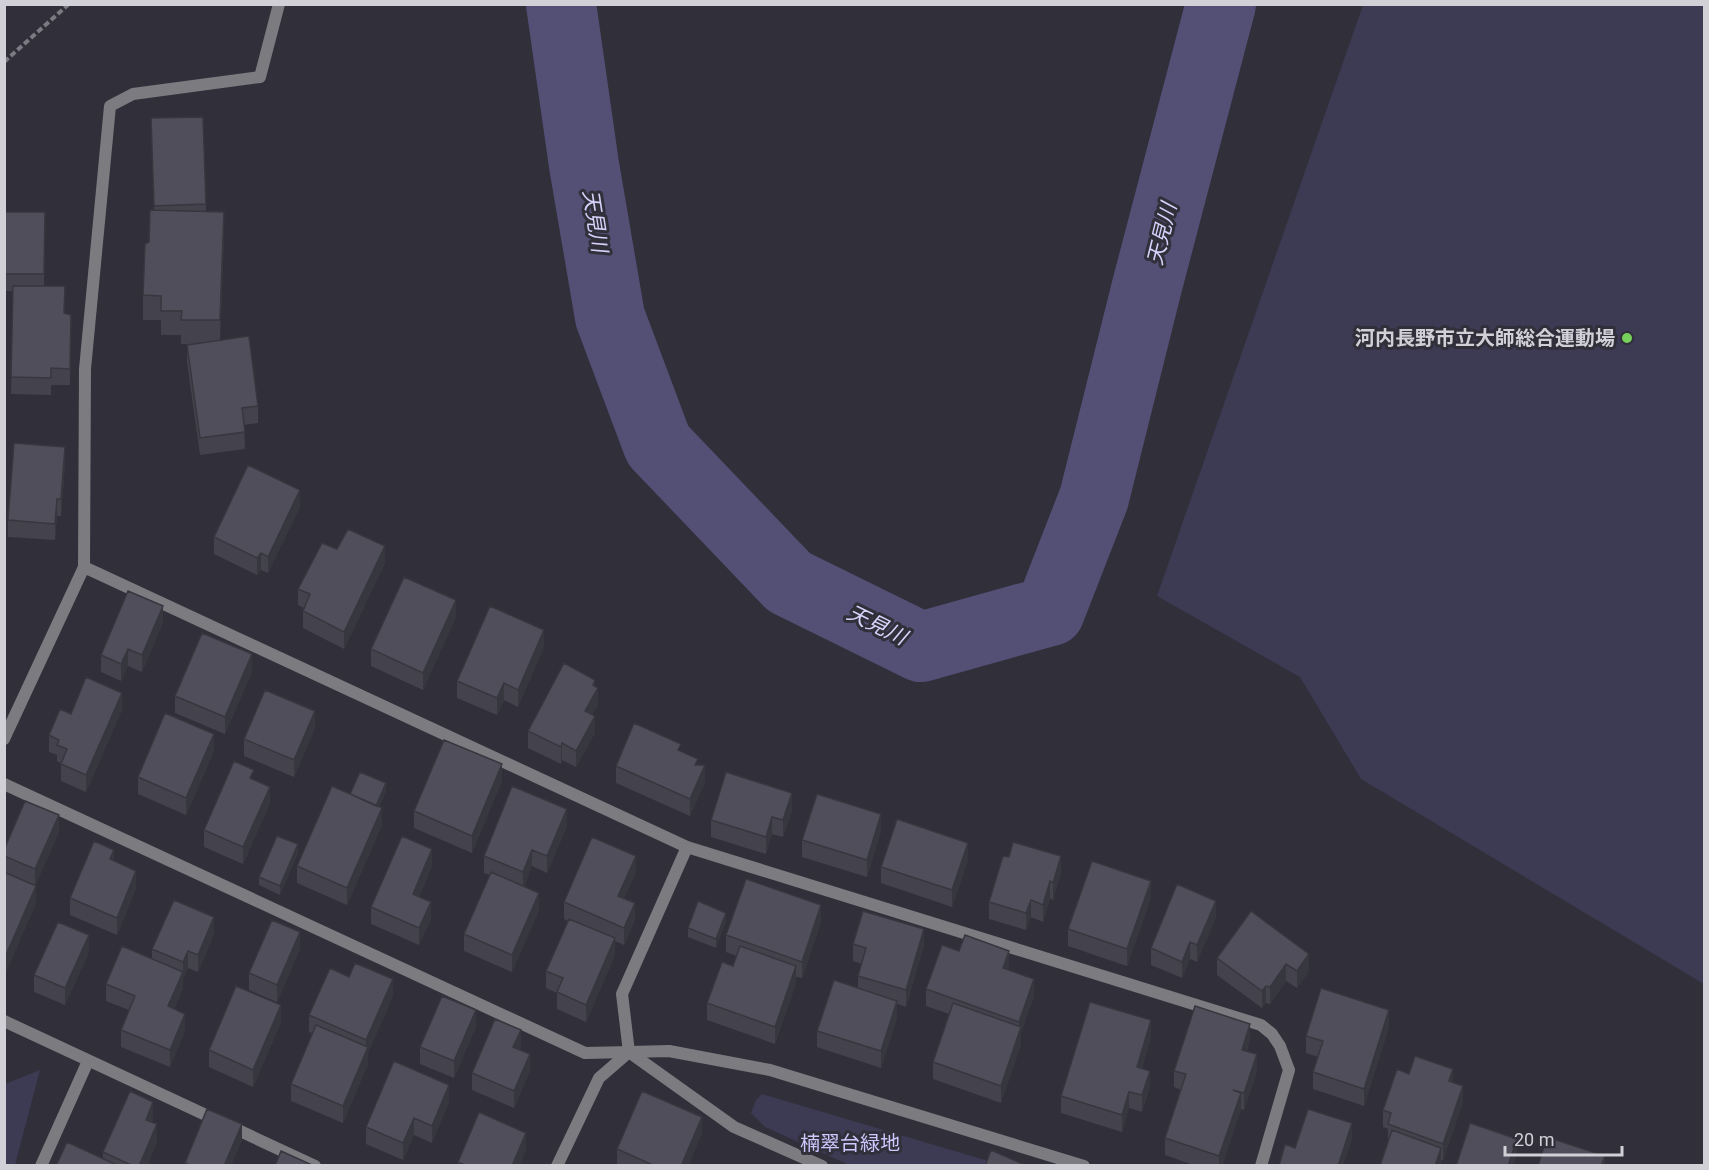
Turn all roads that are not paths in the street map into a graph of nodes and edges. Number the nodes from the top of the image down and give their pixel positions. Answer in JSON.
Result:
{"nodes":[{"id":1,"x":279,"y":4,"type":"edge"},
{"id":2,"x":84,"y":567,"type":"junction"},
{"id":3,"x":4,"y":739,"type":"edge"},
{"id":4,"x":4,"y":784,"type":"edge"},
{"id":5,"x":687,"y":847,"type":"junction"},
{"id":6,"x":4,"y":1021,"type":"edge"},
{"id":7,"x":629,"y":1052,"type":"junction"},
{"id":8,"x":88,"y":1061,"type":"junction"},
{"id":9,"x":41,"y":1166,"type":"edge"},
{"id":10,"x":315,"y":1166,"type":"edge"},
{"id":11,"x":557,"y":1166,"type":"edge"},
{"id":12,"x":822,"y":1166,"type":"edge"},
{"id":13,"x":1084,"y":1166,"type":"edge"},
{"id":14,"x":1261,"y":1166,"type":"edge"}],
"edges":[{"from":1,"to":2,"type":"street"},
{"from":2,"to":3,"type":"street"},
{"from":2,"to":5,"type":"street"},
{"from":4,"to":7,"type":"street"},
{"from":5,"to":7,"type":"street"},
{"from":5,"to":14,"type":"street"},
{"from":6,"to":8,"type":"street"},
{"from":7,"to":11,"type":"street"},
{"from":7,"to":12,"type":"street"},
{"from":7,"to":13,"type":"street"},
{"from":8,"to":9,"type":"street"},
{"from":8,"to":10,"type":"street"}]}
